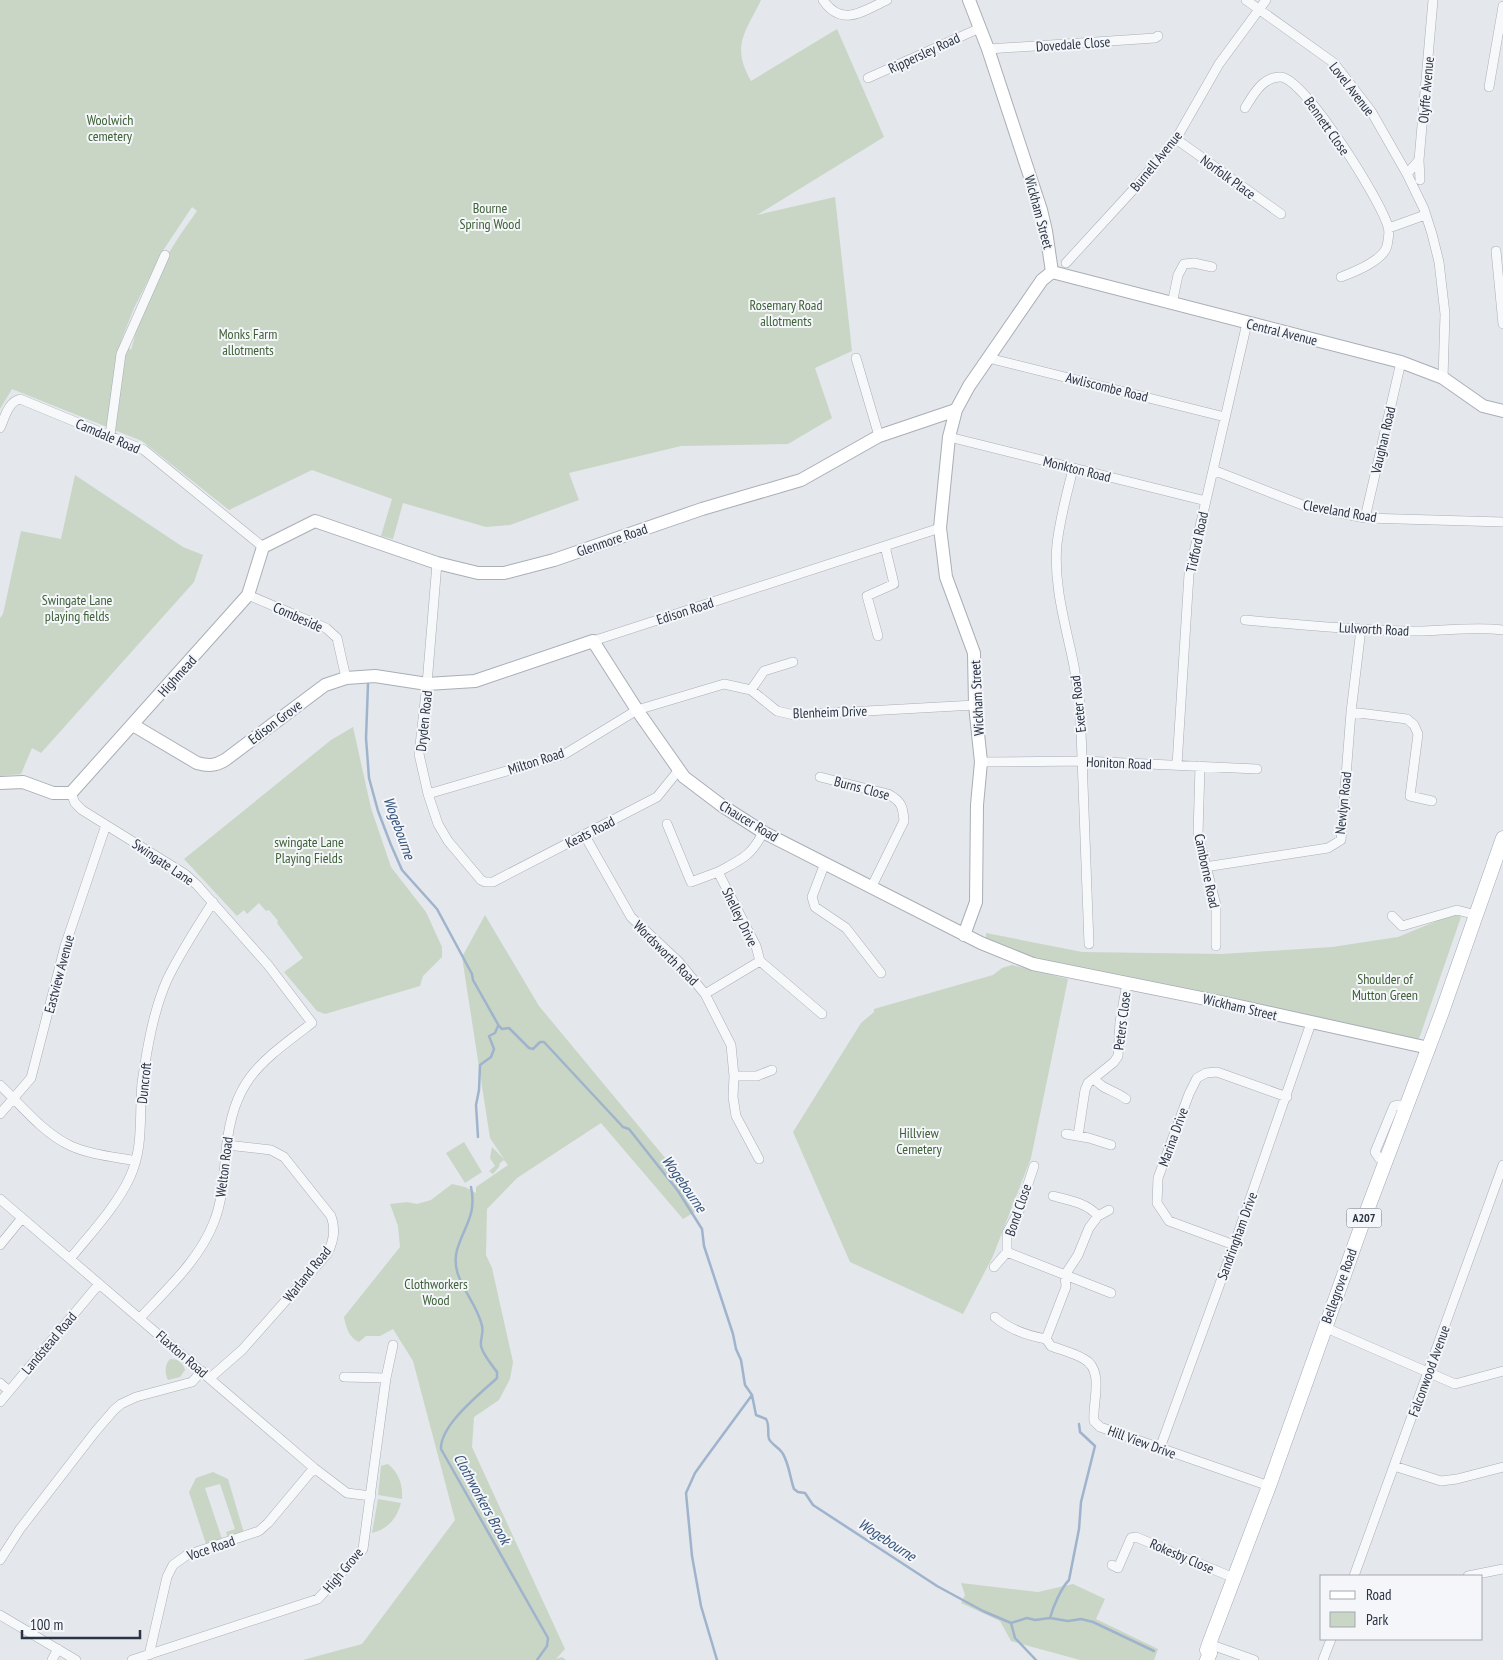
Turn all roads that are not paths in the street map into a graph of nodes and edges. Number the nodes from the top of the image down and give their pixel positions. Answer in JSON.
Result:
{"nodes":[{"id":1,"x":823,"y":0,"type":"edge"},
{"id":2,"x":887,"y":0,"type":"edge"},
{"id":3,"x":969,"y":0,"type":"edge"},
{"id":4,"x":1246,"y":0,"type":"edge"},
{"id":5,"x":1266,"y":0,"type":"edge"},
{"id":6,"x":1433,"y":0,"type":"edge"},
{"id":7,"x":1503,"y":6,"type":"edge"},
{"id":8,"x":1260,"y":10,"type":"junction"},
{"id":9,"x":980,"y":28,"type":"junction"},
{"id":10,"x":1158,"y":36,"type":"dead end"},
{"id":11,"x":988,"y":49,"type":"junction"},
{"id":12,"x":868,"y":78,"type":"dead end"},
{"id":13,"x":1489,"y":87,"type":"dead end"},
{"id":14,"x":1245,"y":108,"type":"dead end"},
{"id":15,"x":1176,"y":139,"type":"junction"},
{"id":16,"x":1419,"y":160,"type":"junction"},
{"id":17,"x":1407,"y":174,"type":"junction"},
{"id":18,"x":1424,"y":212,"type":"junction"},
{"id":19,"x":1281,"y":214,"type":"dead end"},
{"id":20,"x":1389,"y":228,"type":"junction"},
{"id":21,"x":1496,"y":251,"type":"dead end"},
{"id":22,"x":165,"y":255,"type":"dead end"},
{"id":23,"x":1066,"y":263,"type":"dead end"},
{"id":24,"x":1212,"y":267,"type":"dead end"},
{"id":25,"x":1052,"y":272,"type":"junction"},
{"id":26,"x":1341,"y":277,"type":"dead end"},
{"id":27,"x":1172,"y":304,"type":"junction"},
{"id":28,"x":1248,"y":323,"type":"junction"},
{"id":29,"x":1503,"y":324,"type":"edge"},
{"id":30,"x":856,"y":358,"type":"dead end"},
{"id":31,"x":988,"y":358,"type":"junction"},
{"id":32,"x":1402,"y":362,"type":"junction"},
{"id":33,"x":1443,"y":378,"type":"junction"},
{"id":34,"x":956,"y":410,"type":"junction"},
{"id":35,"x":1503,"y":411,"type":"edge"},
{"id":36,"x":1226,"y":417,"type":"junction"},
{"id":37,"x":0,"y":428,"type":"edge"},
{"id":38,"x":110,"y":435,"type":"junction"},
{"id":39,"x":879,"y":436,"type":"junction"},
{"id":40,"x":949,"y":437,"type":"junction"},
{"id":41,"x":1073,"y":469,"type":"junction"},
{"id":42,"x":1213,"y":470,"type":"junction"},
{"id":43,"x":1206,"y":501,"type":"junction"},
{"id":44,"x":1365,"y":518,"type":"junction"},
{"id":45,"x":1503,"y":522,"type":"edge"},
{"id":46,"x":940,"y":528,"type":"junction"},
{"id":47,"x":885,"y":546,"type":"junction"},
{"id":48,"x":263,"y":547,"type":"junction"},
{"id":49,"x":437,"y":563,"type":"junction"},
{"id":50,"x":248,"y":595,"type":"junction"},
{"id":51,"x":1245,"y":620,"type":"dead end"},
{"id":52,"x":1361,"y":630,"type":"junction"},
{"id":53,"x":1503,"y":630,"type":"edge"},
{"id":54,"x":878,"y":636,"type":"dead end"},
{"id":55,"x":593,"y":641,"type":"junction"},
{"id":56,"x":793,"y":662,"type":"dead end"},
{"id":57,"x":346,"y":678,"type":"junction"},
{"id":58,"x":427,"y":684,"type":"junction"},
{"id":59,"x":751,"y":690,"type":"junction"},
{"id":60,"x":975,"y":705,"type":"junction"},
{"id":61,"x":637,"y":710,"type":"junction"},
{"id":62,"x":1352,"y":712,"type":"junction"},
{"id":63,"x":133,"y":725,"type":"junction"},
{"id":64,"x":1083,"y":761,"type":"junction"},
{"id":65,"x":981,"y":762,"type":"junction"},
{"id":66,"x":1177,"y":765,"type":"junction"},
{"id":67,"x":1200,"y":766,"type":"junction"},
{"id":68,"x":1257,"y":769,"type":"dead end"},
{"id":69,"x":678,"y":771,"type":"junction"},
{"id":70,"x":820,"y":777,"type":"dead end"},
{"id":71,"x":0,"y":783,"type":"edge"},
{"id":72,"x":70,"y":793,"type":"junction"},
{"id":73,"x":428,"y":794,"type":"junction"},
{"id":74,"x":1432,"y":801,"type":"dead end"},
{"id":75,"x":667,"y":824,"type":"dead end"},
{"id":76,"x":106,"y":825,"type":"junction"},
{"id":77,"x":763,"y":832,"type":"junction"},
{"id":78,"x":585,"y":836,"type":"junction"},
{"id":79,"x":1503,"y":838,"type":"edge"},
{"id":80,"x":825,"y":863,"type":"junction"},
{"id":81,"x":1205,"y":867,"type":"junction"},
{"id":82,"x":718,"y":872,"type":"junction"},
{"id":83,"x":493,"y":882,"type":"joint"},
{"id":84,"x":872,"y":886,"type":"junction"},
{"id":85,"x":213,"y":902,"type":"junction"},
{"id":86,"x":1476,"y":915,"type":"junction"},
{"id":87,"x":1392,"y":916,"type":"dead end"},
{"id":88,"x":964,"y":935,"type":"junction"},
{"id":89,"x":1089,"y":944,"type":"dead end"},
{"id":90,"x":1216,"y":946,"type":"dead end"},
{"id":91,"x":760,"y":961,"type":"junction"},
{"id":92,"x":881,"y":973,"type":"dead end"},
{"id":93,"x":1127,"y":982,"type":"junction"},
{"id":94,"x":706,"y":994,"type":"junction"},
{"id":95,"x":822,"y":1014,"type":"dead end"},
{"id":96,"x":312,"y":1023,"type":"joint"},
{"id":97,"x":1311,"y":1023,"type":"junction"},
{"id":98,"x":1429,"y":1048,"type":"junction"},
{"id":99,"x":772,"y":1070,"type":"dead end"},
{"id":100,"x":734,"y":1076,"type":"junction"},
{"id":101,"x":1094,"y":1078,"type":"junction"},
{"id":102,"x":0,"y":1085,"type":"edge"},
{"id":103,"x":1287,"y":1097,"type":"junction"},
{"id":104,"x":14,"y":1098,"type":"junction"},
{"id":105,"x":1126,"y":1099,"type":"dead end"},
{"id":106,"x":0,"y":1114,"type":"edge"},
{"id":107,"x":1066,"y":1134,"type":"dead end"},
{"id":108,"x":1078,"y":1136,"type":"junction"},
{"id":109,"x":227,"y":1145,"type":"junction"},
{"id":110,"x":1111,"y":1145,"type":"dead end"},
{"id":111,"x":759,"y":1159,"type":"dead end"},
{"id":112,"x":136,"y":1161,"type":"junction"},
{"id":113,"x":1503,"y":1165,"type":"edge"},
{"id":114,"x":1034,"y":1166,"type":"dead end"},
{"id":115,"x":1053,"y":1196,"type":"dead end"},
{"id":116,"x":0,"y":1199,"type":"edge"},
{"id":117,"x":1109,"y":1210,"type":"dead end"},
{"id":118,"x":1098,"y":1216,"type":"junction"},
{"id":119,"x":22,"y":1218,"type":"junction"},
{"id":120,"x":0,"y":1245,"type":"edge"},
{"id":121,"x":1234,"y":1245,"type":"junction"},
{"id":122,"x":1007,"y":1252,"type":"junction"},
{"id":123,"x":70,"y":1259,"type":"junction"},
{"id":124,"x":994,"y":1267,"type":"dead end"},
{"id":125,"x":1065,"y":1275,"type":"junction"},
{"id":126,"x":98,"y":1284,"type":"junction"},
{"id":127,"x":1112,"y":1293,"type":"dead end"},
{"id":128,"x":995,"y":1317,"type":"dead end"},
{"id":129,"x":140,"y":1318,"type":"junction"},
{"id":130,"x":1324,"y":1327,"type":"junction"},
{"id":131,"x":1046,"y":1339,"type":"junction"},
{"id":132,"x":393,"y":1346,"type":"dead end"},
{"id":133,"x":202,"y":1371,"type":"junction"},
{"id":134,"x":1503,"y":1371,"type":"edge"},
{"id":135,"x":1429,"y":1372,"type":"junction"},
{"id":136,"x":344,"y":1377,"type":"dead end"},
{"id":137,"x":210,"y":1378,"type":"junction"},
{"id":138,"x":386,"y":1378,"type":"junction"},
{"id":139,"x":0,"y":1383,"type":"edge"},
{"id":140,"x":9,"y":1391,"type":"junction"},
{"id":141,"x":0,"y":1402,"type":"edge"},
{"id":142,"x":1160,"y":1448,"type":"junction"},
{"id":143,"x":1394,"y":1466,"type":"junction"},
{"id":144,"x":1503,"y":1467,"type":"edge"},
{"id":145,"x":314,"y":1468,"type":"junction"},
{"id":146,"x":1269,"y":1486,"type":"junction"},
{"id":147,"x":370,"y":1496,"type":"junction"},
{"id":148,"x":0,"y":1560,"type":"edge"},
{"id":149,"x":1118,"y":1568,"type":"dead end"},
{"id":150,"x":1503,"y":1569,"type":"edge"},
{"id":151,"x":1355,"y":1575,"type":"edge"},
{"id":152,"x":1473,"y":1575,"type":"edge"},
{"id":153,"x":1234,"y":1578,"type":"junction"},
{"id":154,"x":0,"y":1615,"type":"edge"},
{"id":155,"x":1331,"y":1640,"type":"edge"},
{"id":156,"x":58,"y":1649,"type":"junction"},
{"id":157,"x":1205,"y":1653,"type":"edge"},
{"id":158,"x":149,"y":1654,"type":"junction"},
{"id":159,"x":52,"y":1660,"type":"edge"},
{"id":160,"x":76,"y":1660,"type":"edge"},
{"id":161,"x":132,"y":1660,"type":"edge"},
{"id":162,"x":1254,"y":1660,"type":"edge"},
{"id":163,"x":1323,"y":1660,"type":"edge"}],
"edges":[{"from":1,"to":2,"type":"street"},
{"from":3,"to":9,"type":"street","name":"Wickham Street"},
{"from":4,"to":8,"type":"street","name":"Lovel Avenue"},
{"from":5,"to":8,"type":"street","name":"Burnell Avenue"},
{"from":6,"to":16,"type":"street","name":"Olyffe Avenue"},
{"from":7,"to":13,"type":"street"},
{"from":8,"to":15,"type":"street","name":"Burnell Avenue"},
{"from":8,"to":17,"type":"street","name":"Lovel Avenue"},
{"from":9,"to":11,"type":"street","name":"Wickham Street"},
{"from":9,"to":12,"type":"street","name":"Rippersley Road"},
{"from":10,"to":11,"type":"street","name":"Dovedale Close"},
{"from":11,"to":25,"type":"street","name":"Wickham Street"},
{"from":14,"to":20,"type":"street","name":"Bennett Close"},
{"from":15,"to":19,"type":"street","name":"Norfolk Place"},
{"from":15,"to":23,"type":"street","name":"Burnell Avenue"},
{"from":16,"to":17,"type":"street"},
{"from":16,"to":18,"type":"street","name":"Lovel Avenue"},
{"from":17,"to":18,"type":"street","name":"Lovel Avenue"},
{"from":18,"to":20,"type":"street"},
{"from":18,"to":33,"type":"street","name":"Lovel Avenue"},
{"from":20,"to":26,"type":"street"},
{"from":21,"to":29,"type":"street"},
{"from":22,"to":38,"type":"street"},
{"from":24,"to":27,"type":"street"},
{"from":25,"to":27,"type":"street","name":"Central Avenue"},
{"from":25,"to":31,"type":"street","name":"Wickham Street"},
{"from":27,"to":28,"type":"street","name":"Central Avenue"},
{"from":28,"to":32,"type":"street","name":"Central Avenue"},
{"from":28,"to":36,"type":"street","name":"Tidford Road"},
{"from":30,"to":39,"type":"street"},
{"from":31,"to":34,"type":"street","name":"Wickham Street"},
{"from":31,"to":36,"type":"street","name":"Awliscombe Road"},
{"from":32,"to":33,"type":"street","name":"Central Avenue"},
{"from":32,"to":44,"type":"street","name":"Vaughan Road"},
{"from":33,"to":35,"type":"street","name":"Central Avenue"},
{"from":34,"to":39,"type":"street","name":"Glenmore Road"},
{"from":34,"to":40,"type":"street","name":"Wickham Street"},
{"from":36,"to":42,"type":"street","name":"Tidford Road"},
{"from":37,"to":38,"type":"street","name":"Camdale Road"},
{"from":38,"to":48,"type":"street","name":"Camdale Road"},
{"from":39,"to":49,"type":"street","name":"Glenmore Road"},
{"from":40,"to":41,"type":"street","name":"Monkton Road"},
{"from":40,"to":46,"type":"street","name":"Wickham Street"},
{"from":41,"to":43,"type":"street","name":"Monkton Road"},
{"from":41,"to":64,"type":"street","name":"Exeter Road"},
{"from":42,"to":43,"type":"street","name":"Tidford Road"},
{"from":42,"to":44,"type":"street","name":"Cleveland Road"},
{"from":43,"to":66,"type":"street","name":"Tidford Road"},
{"from":44,"to":45,"type":"street","name":"Cleveland Road"},
{"from":46,"to":47,"type":"street","name":"Edison Road"},
{"from":46,"to":60,"type":"street","name":"Wickham Street"},
{"from":47,"to":54,"type":"street"},
{"from":47,"to":55,"type":"street","name":"Edison Road"},
{"from":48,"to":49,"type":"street","name":"Glenmore Road"},
{"from":48,"to":50,"type":"street","name":"Highmead"},
{"from":49,"to":58,"type":"street","name":"Dryden Road"},
{"from":50,"to":57,"type":"street","name":"Combeside"},
{"from":50,"to":63,"type":"street","name":"Highmead"},
{"from":51,"to":52,"type":"street","name":"Lulworth Road"},
{"from":52,"to":53,"type":"street","name":"Lulworth Road"},
{"from":52,"to":62,"type":"street","name":"Newlyn Road"},
{"from":55,"to":58,"type":"street","name":"Edison Road"},
{"from":55,"to":61,"type":"street","name":"Chaucer Road"},
{"from":56,"to":59,"type":"street"},
{"from":57,"to":58,"type":"street","name":"Edison Grove"},
{"from":57,"to":63,"type":"street","name":"Edison Grove"},
{"from":58,"to":73,"type":"street","name":"Dryden Road"},
{"from":59,"to":60,"type":"street","name":"Blenheim Drive"},
{"from":59,"to":61,"type":"street","name":"Blenheim Drive"},
{"from":60,"to":65,"type":"street","name":"Wickham Street"},
{"from":61,"to":69,"type":"street","name":"Chaucer Road"},
{"from":61,"to":73,"type":"street","name":"Milton Road"},
{"from":62,"to":74,"type":"street"},
{"from":62,"to":81,"type":"street","name":"Newlyn Road"},
{"from":63,"to":72,"type":"street","name":"Highmead"},
{"from":64,"to":65,"type":"street","name":"Honiton Road"},
{"from":64,"to":66,"type":"street","name":"Honiton Road"},
{"from":64,"to":89,"type":"street","name":"Exeter Road"},
{"from":65,"to":88,"type":"street","name":"Wickham Street"},
{"from":66,"to":67,"type":"street","name":"Honiton Road"},
{"from":67,"to":68,"type":"street","name":"Honiton Road"},
{"from":67,"to":81,"type":"street","name":"Camborne Road"},
{"from":69,"to":77,"type":"street","name":"Chaucer Road"},
{"from":69,"to":78,"type":"street","name":"Keats Road"},
{"from":70,"to":84,"type":"street","name":"Burns Close"},
{"from":71,"to":72,"type":"street"},
{"from":72,"to":76,"type":"street","name":"Swingate Lane"},
{"from":73,"to":83,"type":"street","name":"Dryden Road"},
{"from":75,"to":82,"type":"street"},
{"from":76,"to":85,"type":"street","name":"Swingate Lane"},
{"from":76,"to":104,"type":"street","name":"Eastview Avenue"},
{"from":77,"to":80,"type":"street","name":"Chaucer Road"},
{"from":77,"to":82,"type":"street","name":"Shelley Drive"},
{"from":78,"to":83,"type":"street","name":"Keats Road"},
{"from":78,"to":94,"type":"street","name":"Wordsworth Road"},
{"from":79,"to":86,"type":"main road","name":"Bellegrove Road","number":"A207"},
{"from":80,"to":84,"type":"street","name":"Chaucer Road"},
{"from":80,"to":92,"type":"street"},
{"from":81,"to":90,"type":"street","name":"Camborne Road"},
{"from":82,"to":91,"type":"street","name":"Shelley Drive"},
{"from":84,"to":88,"type":"street","name":"Chaucer Road"},
{"from":85,"to":96,"type":"street","name":"Swingate Lane"},
{"from":85,"to":112,"type":"street","name":"Duncroft"},
{"from":86,"to":87,"type":"street"},
{"from":86,"to":98,"type":"main road","name":"Bellegrove Road","number":"A207"},
{"from":88,"to":93,"type":"street","name":"Wickham Street"},
{"from":91,"to":94,"type":"street","name":"Shelley Drive"},
{"from":91,"to":95,"type":"street"},
{"from":93,"to":97,"type":"street","name":"Wickham Street"},
{"from":93,"to":101,"type":"street","name":"Peters Close"},
{"from":94,"to":100,"type":"street","name":"Wordsworth Road"},
{"from":96,"to":109,"type":"street","name":"Welton Road"},
{"from":97,"to":98,"type":"street","name":"Wickham Street"},
{"from":97,"to":103,"type":"street","name":"Sandringham Drive"},
{"from":98,"to":130,"type":"main road","name":"Bellegrove Road","number":"A207"},
{"from":99,"to":100,"type":"street"},
{"from":100,"to":111,"type":"street","name":"Wordsworth Road"},
{"from":101,"to":105,"type":"street"},
{"from":101,"to":108,"type":"street","name":"Peters Close"},
{"from":102,"to":104,"type":"street"},
{"from":103,"to":121,"type":"street","name":"Sandringham Drive"},
{"from":103,"to":121,"type":"street","name":"Marina Drive"},
{"from":104,"to":106,"type":"street","name":"Eastview Avenue"},
{"from":104,"to":112,"type":"street"},
{"from":107,"to":108,"type":"street"},
{"from":108,"to":110,"type":"street"},
{"from":109,"to":129,"type":"street","name":"Welton Road"},
{"from":109,"to":137,"type":"street","name":"Warland Road"},
{"from":112,"to":123,"type":"street","name":"Duncroft"},
{"from":113,"to":135,"type":"street","name":"Falconwood Avenue"},
{"from":114,"to":122,"type":"street","name":"Bond Close"},
{"from":115,"to":118,"type":"street"},
{"from":116,"to":119,"type":"street","name":"Flaxton Road"},
{"from":117,"to":118,"type":"street"},
{"from":118,"to":125,"type":"street"},
{"from":119,"to":120,"type":"street"},
{"from":119,"to":123,"type":"street","name":"Flaxton Road"},
{"from":121,"to":142,"type":"street","name":"Sandringham Drive"},
{"from":122,"to":124,"type":"street"},
{"from":122,"to":125,"type":"street","name":"Bond Close"},
{"from":123,"to":126,"type":"street","name":"Flaxton Road"},
{"from":125,"to":127,"type":"street","name":"Bond Close"},
{"from":125,"to":131,"type":"street"},
{"from":126,"to":129,"type":"street","name":"Flaxton Road"},
{"from":126,"to":140,"type":"street","name":"Landstead Road"},
{"from":128,"to":131,"type":"street","name":"Hill View Drive"},
{"from":129,"to":133,"type":"street","name":"Flaxton Road"},
{"from":130,"to":135,"type":"street"},
{"from":130,"to":146,"type":"main road","name":"Bellegrove Road","number":"A207"},
{"from":131,"to":142,"type":"street","name":"Hill View Drive"},
{"from":132,"to":138,"type":"street","name":"High Grove"},
{"from":133,"to":137,"type":"street","name":"Flaxton Road"},
{"from":133,"to":148,"type":"street"},
{"from":134,"to":135,"type":"street"},
{"from":135,"to":143,"type":"street","name":"Falconwood Avenue"},
{"from":136,"to":138,"type":"street"},
{"from":137,"to":145,"type":"street","name":"Flaxton Road"},
{"from":138,"to":147,"type":"street","name":"High Grove"},
{"from":139,"to":140,"type":"street"},
{"from":140,"to":141,"type":"street","name":"Landstead Road"},
{"from":142,"to":146,"type":"street","name":"Hill View Drive"},
{"from":143,"to":144,"type":"street"},
{"from":143,"to":151,"type":"street","name":"Falconwood Avenue"},
{"from":145,"to":147,"type":"street","name":"Flaxton Road"},
{"from":145,"to":158,"type":"street","name":"Voce Road"},
{"from":146,"to":153,"type":"main road","name":"Bellegrove Road","number":"A207"},
{"from":147,"to":158,"type":"street","name":"High Grove"},
{"from":149,"to":153,"type":"street","name":"Rokesby Close"},
{"from":150,"to":152,"type":"street"},
{"from":153,"to":157,"type":"main road","name":"Bellegrove Road","number":"A207"},
{"from":154,"to":156,"type":"street"},
{"from":155,"to":163,"type":"street"},
{"from":156,"to":159,"type":"street"},
{"from":156,"to":160,"type":"street"},
{"from":157,"to":162,"type":"street"},
{"from":158,"to":161,"type":"street","name":"High Grove"}]}
